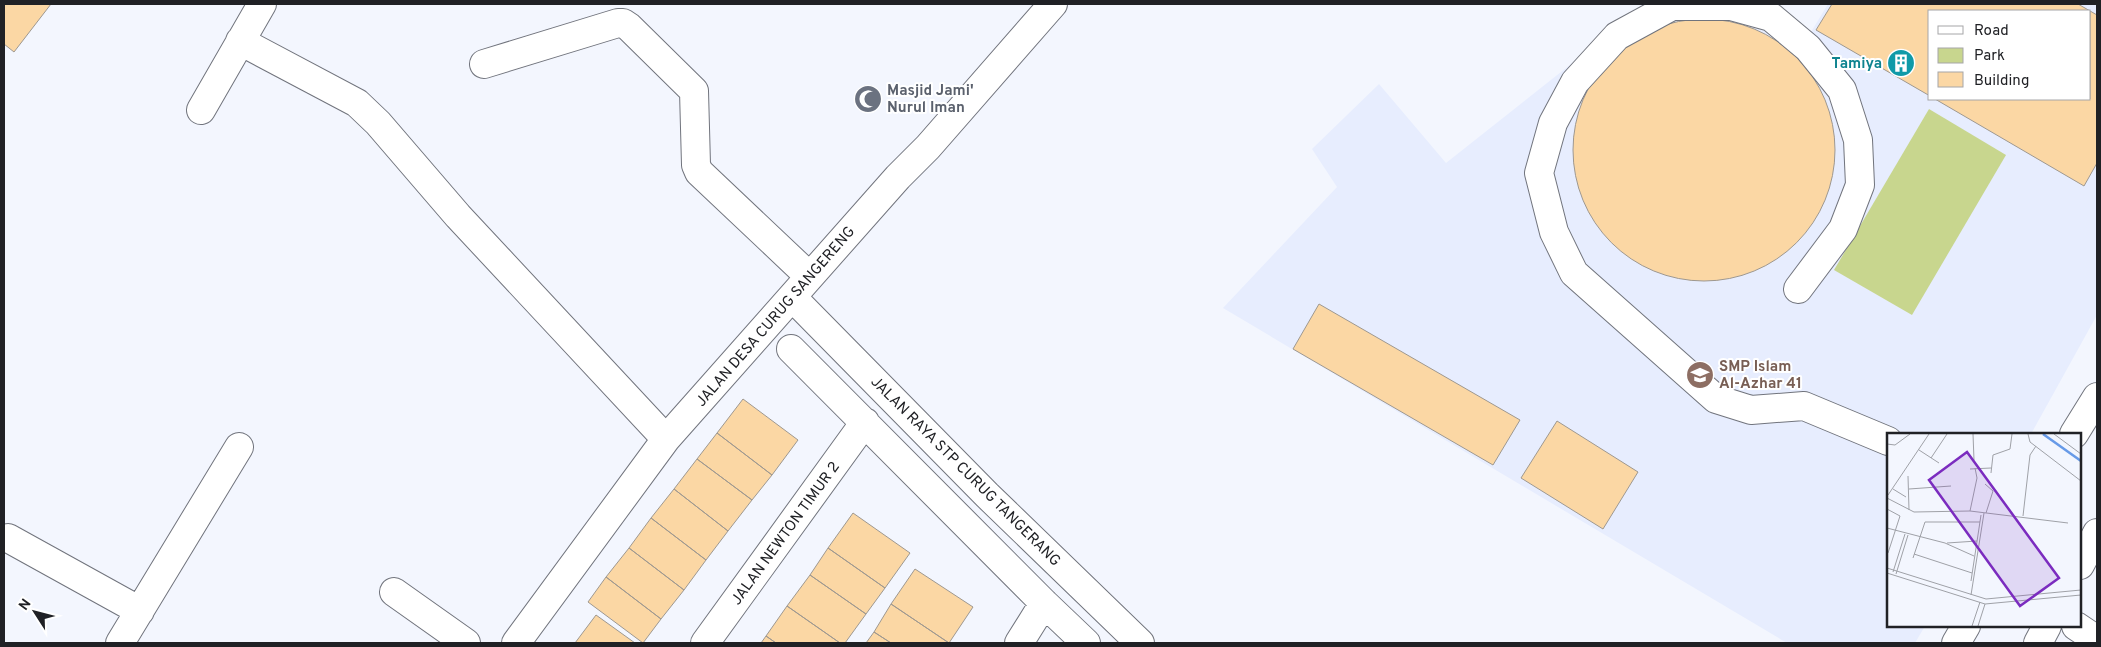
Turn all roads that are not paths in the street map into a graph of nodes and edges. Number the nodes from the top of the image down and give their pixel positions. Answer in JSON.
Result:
{"nodes":[{"id":1,"x":262,"y":4,"type":"edge"},
{"id":2,"x":1053,"y":4,"type":"edge"},
{"id":3,"x":240,"y":41,"type":"junction"},
{"id":4,"x":484,"y":64,"type":"dead end"},
{"id":5,"x":201,"y":110,"type":"dead end"},
{"id":6,"x":809,"y":276,"type":"junction"},
{"id":7,"x":1798,"y":289,"type":"dead end"},
{"id":8,"x":793,"y":298,"type":"junction"},
{"id":9,"x":791,"y":349,"type":"dead end"},
{"id":10,"x":2097,"y":397,"type":"edge"},
{"id":11,"x":865,"y":422,"type":"junction"},
{"id":12,"x":2075,"y":433,"type":"edge"},
{"id":13,"x":666,"y":440,"type":"junction"},
{"id":14,"x":1887,"y":441,"type":"edge"},
{"id":15,"x":239,"y":448,"type":"dead end"},
{"id":16,"x":2097,"y":533,"type":"edge"},
{"id":17,"x":8,"y":538,"type":"dead end"},
{"id":18,"x":2081,"y":563,"type":"edge"},
{"id":19,"x":394,"y":592,"type":"dead end"},
{"id":20,"x":1044,"y":604,"type":"junction"},
{"id":21,"x":140,"y":611,"type":"junction"},
{"id":22,"x":1965,"y":627,"type":"edge"},
{"id":23,"x":2046,"y":627,"type":"edge"},
{"id":24,"x":2078,"y":627,"type":"edge"},
{"id":25,"x":2097,"y":640,"type":"edge"},
{"id":26,"x":120,"y":643,"type":"edge"},
{"id":27,"x":466,"y":643,"type":"edge"},
{"id":28,"x":516,"y":643,"type":"edge"},
{"id":29,"x":705,"y":643,"type":"edge"},
{"id":30,"x":1019,"y":643,"type":"edge"},
{"id":31,"x":1086,"y":643,"type":"edge"},
{"id":32,"x":1140,"y":643,"type":"edge"},
{"id":33,"x":1956,"y":643,"type":"edge"},
{"id":34,"x":2038,"y":643,"type":"edge"}],
"edges":[{"from":1,"to":3,"type":"street"},
{"from":2,"to":6,"type":"street","name":"JALAN DESA CURUG SANGERENG"},
{"from":3,"to":5,"type":"street"},
{"from":3,"to":13,"type":"street"},
{"from":4,"to":6,"type":"street"},
{"from":6,"to":8,"type":"street","name":"JALAN DESA CURUG SANGERENG"},
{"from":7,"to":14,"type":"street"},
{"from":8,"to":13,"type":"street","name":"JALAN DESA CURUG SANGERENG"},
{"from":8,"to":32,"type":"street","name":"JALAN RAYA STP CURUG TANGERANG"},
{"from":9,"to":11,"type":"street"},
{"from":10,"to":12,"type":"street"},
{"from":11,"to":20,"type":"street"},
{"from":11,"to":29,"type":"street","name":"JALAN NEWTON TIMUR 2"},
{"from":13,"to":28,"type":"street","name":"JALAN DESA CURUG SANGERENG"},
{"from":15,"to":21,"type":"street"},
{"from":16,"to":18,"type":"street"},
{"from":17,"to":21,"type":"street"},
{"from":19,"to":27,"type":"street"},
{"from":20,"to":30,"type":"street"},
{"from":20,"to":31,"type":"street"},
{"from":21,"to":26,"type":"street"},
{"from":22,"to":33,"type":"street"},
{"from":23,"to":34,"type":"street"},
{"from":24,"to":25,"type":"street"}]}
